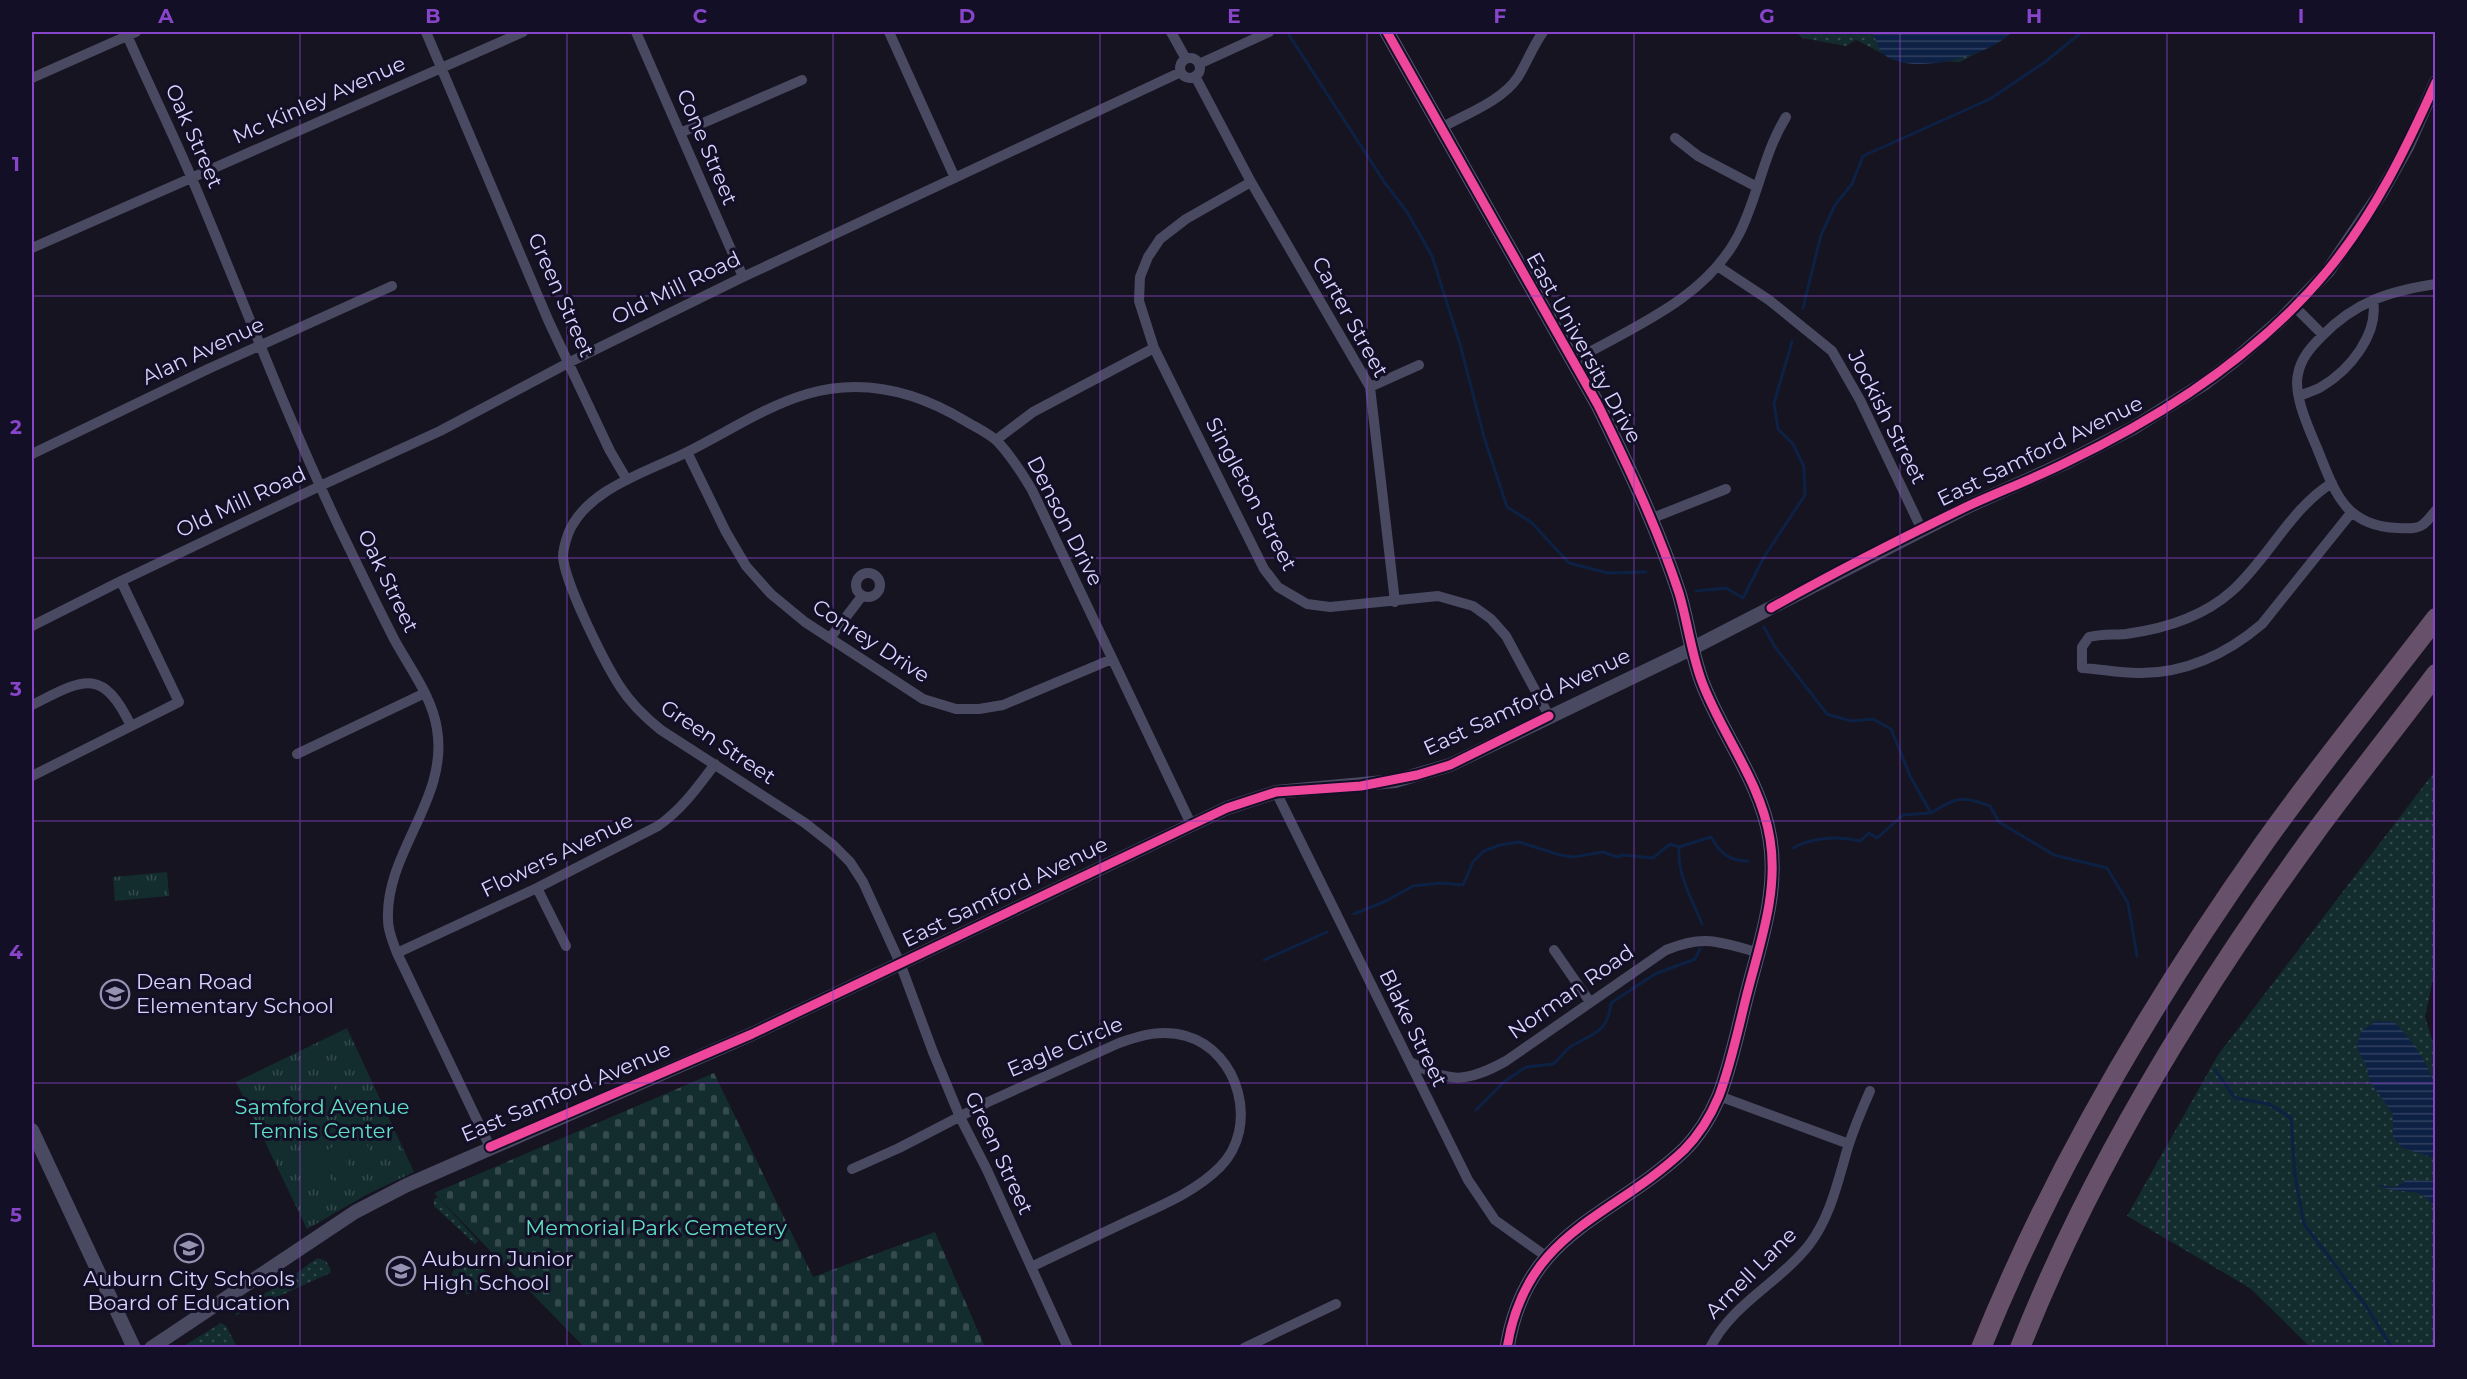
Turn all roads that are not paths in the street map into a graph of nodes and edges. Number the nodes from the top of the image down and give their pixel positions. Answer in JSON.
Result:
{"nodes":[{"id":1,"x":426,"y":32,"type":"edge"},
{"id":2,"x":524,"y":32,"type":"edge"},
{"id":3,"x":636,"y":32,"type":"edge"},
{"id":4,"x":890,"y":32,"type":"edge"},
{"id":5,"x":1171,"y":32,"type":"edge"},
{"id":6,"x":1269,"y":32,"type":"edge"},
{"id":7,"x":1387,"y":32,"type":"edge"},
{"id":8,"x":1543,"y":32,"type":"edge"},
{"id":9,"x":132,"y":33,"type":"edge"},
{"id":10,"x":1186,"y":59,"type":"junction"},
{"id":11,"x":1199,"y":64,"type":"junction"},
{"id":12,"x":442,"y":67,"type":"junction"},
{"id":13,"x":1181,"y":72,"type":"junction"},
{"id":14,"x":1195,"y":76,"type":"junction"},
{"id":15,"x":32,"y":78,"type":"edge"},
{"id":16,"x":802,"y":80,"type":"dead end"},
{"id":17,"x":2436,"y":82,"type":"edge"},
{"id":18,"x":1786,"y":117,"type":"dead end"},
{"id":19,"x":1441,"y":128,"type":"junction"},
{"id":20,"x":680,"y":133,"type":"junction"},
{"id":21,"x":1675,"y":138,"type":"dead end"},
{"id":22,"x":191,"y":177,"type":"junction"},
{"id":23,"x":955,"y":178,"type":"junction"},
{"id":24,"x":1251,"y":183,"type":"junction"},
{"id":25,"x":1757,"y":187,"type":"junction"},
{"id":26,"x":32,"y":248,"type":"edge"},
{"id":27,"x":1719,"y":267,"type":"junction"},
{"id":28,"x":743,"y":277,"type":"junction"},
{"id":29,"x":2436,"y":284,"type":"edge"},
{"id":30,"x":392,"y":286,"type":"dead end"},
{"id":31,"x":2373,"y":300,"type":"junction"},
{"id":32,"x":2294,"y":306,"type":"junction"},
{"id":33,"x":2323,"y":335,"type":"junction"},
{"id":34,"x":260,"y":346,"type":"junction"},
{"id":35,"x":1154,"y":348,"type":"junction"},
{"id":36,"x":1573,"y":360,"type":"junction"},
{"id":37,"x":570,"y":362,"type":"junction"},
{"id":38,"x":1419,"y":364,"type":"dead end"},
{"id":39,"x":1370,"y":387,"type":"junction"},
{"id":40,"x":2299,"y":396,"type":"junction"},
{"id":41,"x":996,"y":440,"type":"junction"},
{"id":42,"x":687,"y":452,"type":"junction"},
{"id":43,"x":32,"y":454,"type":"edge"},
{"id":44,"x":627,"y":480,"type":"junction"},
{"id":45,"x":2332,"y":483,"type":"junction"},
{"id":46,"x":320,"y":486,"type":"junction"},
{"id":47,"x":1726,"y":489,"type":"dead end"},
{"id":48,"x":2436,"y":510,"type":"edge"},
{"id":49,"x":2351,"y":513,"type":"junction"},
{"id":50,"x":1650,"y":519,"type":"junction"},
{"id":51,"x":1922,"y":530,"type":"junction"},
{"id":52,"x":121,"y":581,"type":"junction"},
{"id":53,"x":862,"y":596,"type":"dead end"},
{"id":54,"x":1395,"y":602,"type":"junction"},
{"id":55,"x":2436,"y":618,"type":"edge"},
{"id":56,"x":32,"y":626,"type":"edge"},
{"id":57,"x":830,"y":638,"type":"junction"},
{"id":58,"x":1692,"y":649,"type":"junction"},
{"id":59,"x":1112,"y":659,"type":"junction"},
{"id":60,"x":2436,"y":674,"type":"edge"},
{"id":61,"x":425,"y":693,"type":"junction"},
{"id":62,"x":32,"y":705,"type":"edge"},
{"id":63,"x":1549,"y":717,"type":"junction"},
{"id":64,"x":131,"y":726,"type":"junction"},
{"id":65,"x":297,"y":754,"type":"dead end"},
{"id":66,"x":714,"y":764,"type":"junction"},
{"id":67,"x":32,"y":776,"type":"edge"},
{"id":68,"x":1276,"y":792,"type":"junction"},
{"id":69,"x":1191,"y":824,"type":"junction"},
{"id":70,"x":537,"y":888,"type":"junction"},
{"id":71,"x":566,"y":946,"type":"dead end"},
{"id":72,"x":1554,"y":950,"type":"dead end"},
{"id":73,"x":1757,"y":952,"type":"junction"},
{"id":74,"x":397,"y":953,"type":"junction"},
{"id":75,"x":900,"y":963,"type":"junction"},
{"id":76,"x":1590,"y":1002,"type":"junction"},
{"id":77,"x":1409,"y":1062,"type":"junction"},
{"id":78,"x":1870,"y":1091,"type":"dead end"},
{"id":79,"x":1719,"y":1096,"type":"junction"},
{"id":80,"x":960,"y":1117,"type":"junction"},
{"id":81,"x":32,"y":1130,"type":"edge"},
{"id":82,"x":1849,"y":1144,"type":"junction"},
{"id":83,"x":490,"y":1147,"type":"junction"},
{"id":84,"x":852,"y":1169,"type":"dead end"},
{"id":85,"x":1547,"y":1257,"type":"junction"},
{"id":86,"x":1030,"y":1267,"type":"junction"},
{"id":87,"x":1336,"y":1304,"type":"dead end"},
{"id":88,"x":134,"y":1347,"type":"edge"},
{"id":89,"x":151,"y":1347,"type":"edge"},
{"id":90,"x":1068,"y":1347,"type":"edge"},
{"id":91,"x":1244,"y":1347,"type":"edge"},
{"id":92,"x":1507,"y":1347,"type":"edge"},
{"id":93,"x":1710,"y":1347,"type":"edge"},
{"id":94,"x":1981,"y":1347,"type":"edge"},
{"id":95,"x":2020,"y":1347,"type":"edge"}],
"edges":[{"from":1,"to":12,"type":"street","name":"Green Street"},
{"from":2,"to":12,"type":"street","name":"Mc Kinley Avenue"},
{"from":3,"to":20,"type":"street","name":"Cone Street"},
{"from":4,"to":23,"type":"street"},
{"from":5,"to":10,"type":"street"},
{"from":6,"to":11,"type":"street"},
{"from":7,"to":19,"type":"main road","name":"East University Drive"},
{"from":8,"to":19,"type":"street"},
{"from":9,"to":15,"type":"street"},
{"from":9,"to":22,"type":"street","name":"Oak Street"},
{"from":10,"to":11,"type":"street"},
{"from":10,"to":13,"type":"street"},
{"from":11,"to":14,"type":"street"},
{"from":12,"to":22,"type":"street","name":"Mc Kinley Avenue"},
{"from":12,"to":37,"type":"street","name":"Green Street"},
{"from":13,"to":14,"type":"street"},
{"from":13,"to":23,"type":"street","name":"Old Mill Road"},
{"from":14,"to":24,"type":"street","name":"Carter Street"},
{"from":16,"to":20,"type":"street"},
{"from":17,"to":32,"type":"street","name":"East Samford Avenue"},
{"from":18,"to":25,"type":"street"},
{"from":19,"to":36,"type":"main road","name":"East University Drive"},
{"from":20,"to":28,"type":"street","name":"Cone Street"},
{"from":21,"to":25,"type":"street"},
{"from":22,"to":26,"type":"street","name":"Mc Kinley Avenue"},
{"from":22,"to":34,"type":"street","name":"Oak Street"},
{"from":23,"to":28,"type":"street","name":"Old Mill Road"},
{"from":24,"to":35,"type":"street","name":"Singleton Street"},
{"from":24,"to":39,"type":"street","name":"Carter Street"},
{"from":25,"to":27,"type":"street"},
{"from":27,"to":36,"type":"street"},
{"from":27,"to":51,"type":"street","name":"Jockish Street"},
{"from":28,"to":37,"type":"street","name":"Old Mill Road"},
{"from":29,"to":31,"type":"street"},
{"from":30,"to":34,"type":"street","name":"Alan Avenue"},
{"from":31,"to":33,"type":"street"},
{"from":31,"to":40,"type":"street"},
{"from":32,"to":33,"type":"street"},
{"from":32,"to":51,"type":"street","name":"East Samford Avenue"},
{"from":33,"to":40,"type":"street"},
{"from":34,"to":43,"type":"street","name":"Alan Avenue"},
{"from":34,"to":46,"type":"street","name":"Oak Street"},
{"from":35,"to":41,"type":"street"},
{"from":35,"to":54,"type":"street","name":"Singleton Street"},
{"from":36,"to":50,"type":"main road","name":"East University Drive"},
{"from":37,"to":44,"type":"street","name":"Green Street"},
{"from":37,"to":46,"type":"street","name":"Old Mill Road"},
{"from":38,"to":39,"type":"street"},
{"from":39,"to":54,"type":"street","name":"Carter Street"},
{"from":40,"to":45,"type":"street"},
{"from":41,"to":42,"type":"street","name":"Denson Drive"},
{"from":41,"to":59,"type":"street","name":"Denson Drive"},
{"from":42,"to":44,"type":"street","name":"Denson Drive"},
{"from":42,"to":57,"type":"street","name":"Conrey Drive"},
{"from":44,"to":66,"type":"street","name":"Green Street"},
{"from":45,"to":49,"type":"street"},
{"from":45,"to":49,"type":"street"},
{"from":46,"to":52,"type":"street","name":"Old Mill Road"},
{"from":46,"to":61,"type":"street","name":"Oak Street"},
{"from":47,"to":50,"type":"street"},
{"from":48,"to":49,"type":"street"},
{"from":50,"to":58,"type":"main road","name":"East University Drive"},
{"from":51,"to":58,"type":"street","name":"East Samford Avenue"},
{"from":52,"to":56,"type":"street","name":"Old Mill Road"},
{"from":52,"to":64,"type":"street"},
{"from":53,"to":57,"type":"street"},
{"from":54,"to":63,"type":"street","name":"Singleton Street"},
{"from":55,"to":94,"type":"highway"},
{"from":57,"to":59,"type":"street","name":"Conrey Drive"},
{"from":58,"to":63,"type":"street","name":"East Samford Avenue"},
{"from":58,"to":73,"type":"main road","name":"East University Drive"},
{"from":59,"to":69,"type":"street","name":"Denson Drive"},
{"from":60,"to":95,"type":"highway"},
{"from":61,"to":65,"type":"street"},
{"from":61,"to":74,"type":"street","name":"Oak Street"},
{"from":62,"to":64,"type":"street"},
{"from":63,"to":68,"type":"street","name":"East Samford Avenue"},
{"from":64,"to":67,"type":"street"},
{"from":66,"to":70,"type":"street","name":"Flowers Avenue"},
{"from":66,"to":75,"type":"street","name":"Green Street"},
{"from":68,"to":69,"type":"street","name":"East Samford Avenue"},
{"from":68,"to":77,"type":"street","name":"Blake Street"},
{"from":69,"to":75,"type":"street","name":"East Samford Avenue"},
{"from":70,"to":71,"type":"street"},
{"from":70,"to":74,"type":"street","name":"Flowers Avenue"},
{"from":72,"to":76,"type":"street"},
{"from":73,"to":76,"type":"street","name":"Norman Road"},
{"from":73,"to":79,"type":"main road","name":"East University Drive"},
{"from":74,"to":83,"type":"street","name":"Oak Street"},
{"from":75,"to":80,"type":"street","name":"Green Street"},
{"from":75,"to":83,"type":"street","name":"East Samford Avenue"},
{"from":76,"to":77,"type":"street","name":"Norman Road"},
{"from":77,"to":85,"type":"street","name":"Blake Street"},
{"from":78,"to":82,"type":"street","name":"Arnell Lane"},
{"from":79,"to":82,"type":"street"},
{"from":79,"to":85,"type":"main road","name":"East University Drive"},
{"from":80,"to":84,"type":"street","name":"Eagle Circle"},
{"from":80,"to":86,"type":"street","name":"Green Street"},
{"from":80,"to":86,"type":"street","name":"Eagle Circle"},
{"from":81,"to":88,"type":"street"},
{"from":82,"to":93,"type":"street","name":"Arnell Lane"},
{"from":83,"to":89,"type":"street","name":"East Samford Avenue"},
{"from":85,"to":92,"type":"main road","name":"East University Drive"},
{"from":86,"to":90,"type":"street","name":"Green Street"},
{"from":87,"to":91,"type":"street"}]}
